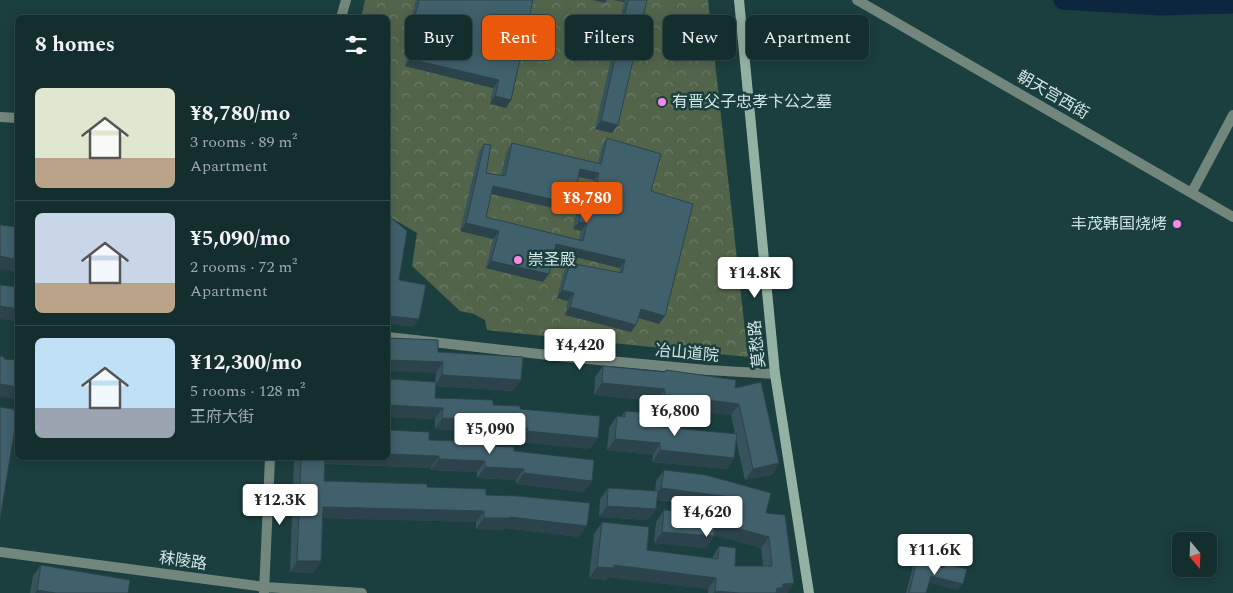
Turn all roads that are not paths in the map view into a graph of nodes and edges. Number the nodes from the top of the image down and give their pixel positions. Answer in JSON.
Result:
{"nodes":[{"id":1,"x":346,"y":0,"type":"edge"},
{"id":2,"x":739,"y":0,"type":"edge"},
{"id":3,"x":858,"y":0,"type":"edge"},
{"id":4,"x":342,"y":15,"type":"edge"},
{"id":5,"x":1233,"y":115,"type":"edge"},
{"id":6,"x":0,"y":116,"type":"edge"},
{"id":7,"x":15,"y":118,"type":"edge"},
{"id":8,"x":1192,"y":192,"type":"junction"},
{"id":9,"x":1233,"y":217,"type":"edge"},
{"id":10,"x":390,"y":337,"type":"edge"},
{"id":11,"x":775,"y":374,"type":"junction"},
{"id":12,"x":270,"y":460,"type":"edge"},
{"id":13,"x":0,"y":552,"type":"edge"},
{"id":14,"x":264,"y":590,"type":"edge"},
{"id":15,"x":362,"y":593,"type":"edge"},
{"id":16,"x":809,"y":593,"type":"edge"}],
"edges":[{"from":1,"to":4,"type":"street"},
{"from":2,"to":11,"type":"main road","name":"莫愁路"},
{"from":3,"to":8,"type":"street","name":"朝天宫西街"},
{"from":5,"to":8,"type":"street"},
{"from":6,"to":7,"type":"street"},
{"from":8,"to":9,"type":"street","name":"朝天宫西街"},
{"from":10,"to":11,"type":"street","name":"冶山道院"},
{"from":11,"to":16,"type":"main road","name":"莫愁路"},
{"from":12,"to":14,"type":"street"},
{"from":13,"to":14,"type":"street","name":"秣陵路"},
{"from":14,"to":15,"type":"street","name":"秣陵路"}]}
